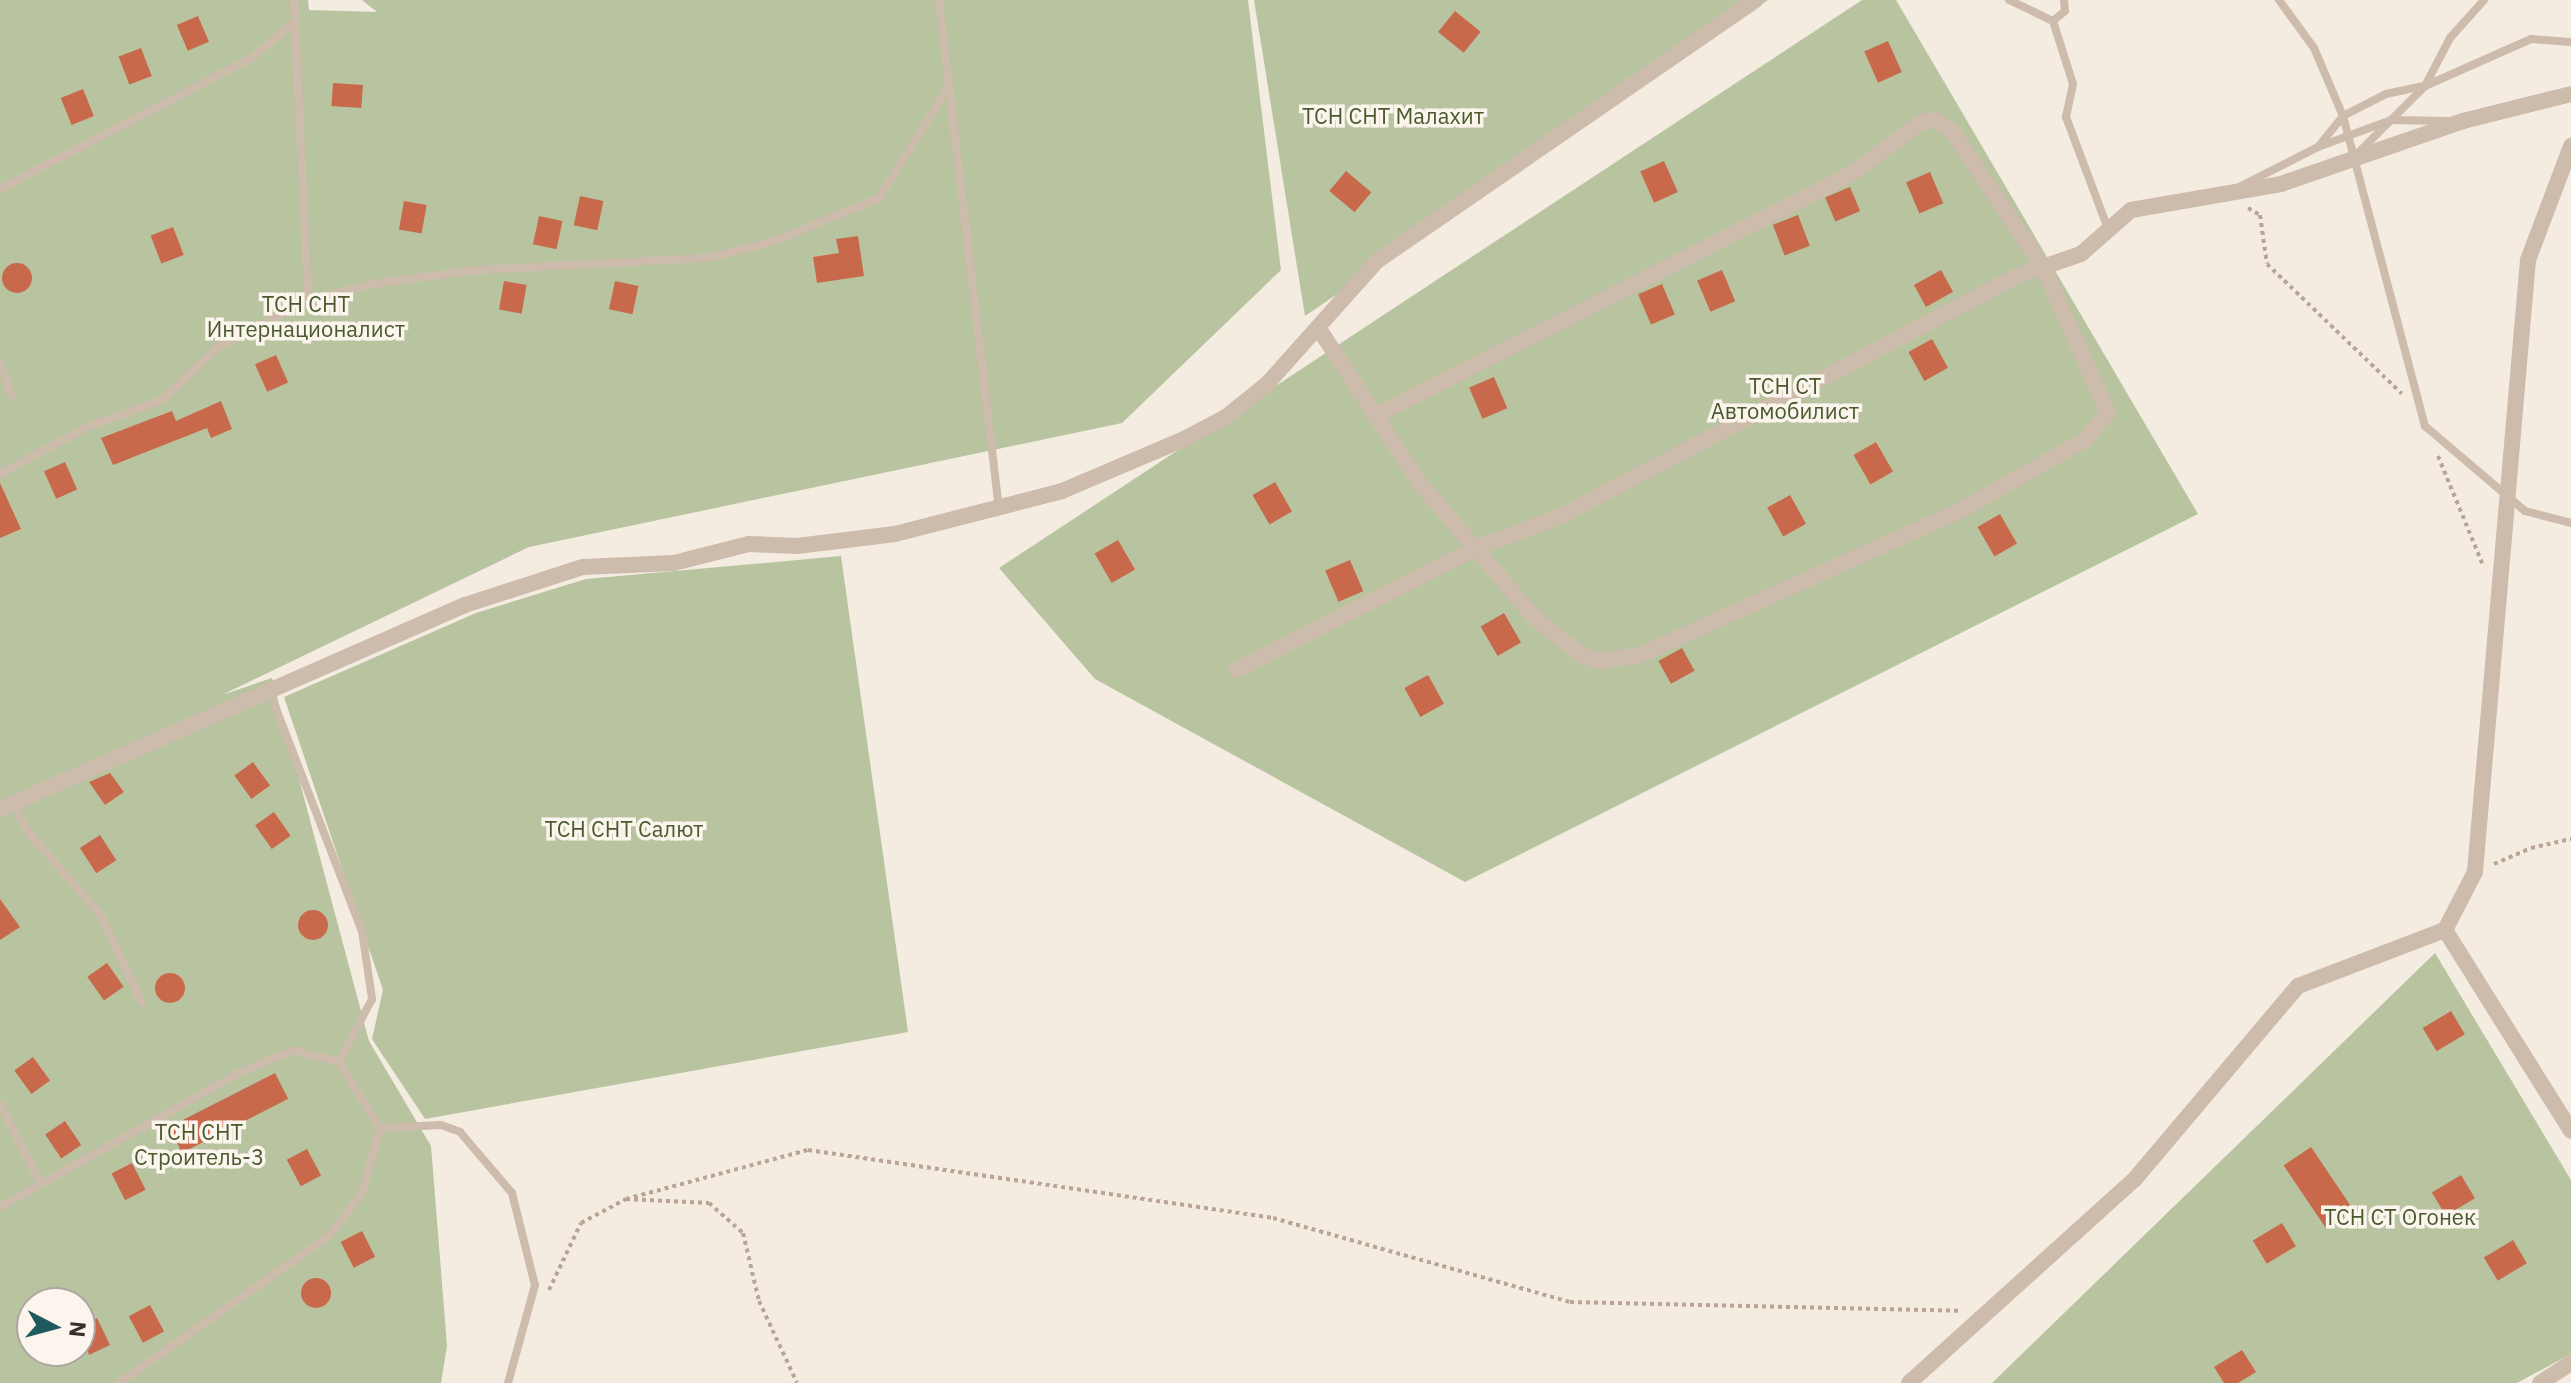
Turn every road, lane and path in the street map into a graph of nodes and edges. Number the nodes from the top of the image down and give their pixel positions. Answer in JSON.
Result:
{"nodes":[{"id":1,"x":294,"y":0,"type":"edge"},
{"id":2,"x":939,"y":0,"type":"edge"},
{"id":3,"x":1756,"y":0,"type":"edge"},
{"id":4,"x":2009,"y":0,"type":"edge"},
{"id":5,"x":2064,"y":0,"type":"edge"},
{"id":6,"x":2279,"y":0,"type":"edge"},
{"id":7,"x":2484,"y":0,"type":"edge"},
{"id":8,"x":295,"y":21,"type":"junction"},
{"id":9,"x":2053,"y":21,"type":"junction"},
{"id":10,"x":2571,"y":42,"type":"edge"},
{"id":11,"x":2425,"y":86,"type":"junction"},
{"id":12,"x":947,"y":89,"type":"junction"},
{"id":13,"x":2571,"y":94,"type":"edge"},
{"id":14,"x":2343,"y":116,"type":"junction"},
{"id":15,"x":2391,"y":120,"type":"junction"},
{"id":16,"x":2463,"y":121,"type":"junction"},
{"id":17,"x":2347,"y":137,"type":"junction"},
{"id":18,"x":2571,"y":146,"type":"edge"},
{"id":19,"x":2318,"y":147,"type":"junction"},
{"id":20,"x":2352,"y":159,"type":"junction"},
{"id":21,"x":0,"y":189,"type":"edge"},
{"id":22,"x":2226,"y":193,"type":"junction"},
{"id":23,"x":2108,"y":229,"type":"junction"},
{"id":24,"x":2043,"y":267,"type":"junction"},
{"id":25,"x":308,"y":301,"type":"junction"},
{"id":26,"x":1319,"y":329,"type":"junction"},
{"id":27,"x":0,"y":363,"type":"edge"},
{"id":28,"x":11,"y":395,"type":"dead end"},
{"id":29,"x":1377,"y":415,"type":"junction"},
{"id":30,"x":2425,"y":426,"type":"junction"},
{"id":31,"x":0,"y":474,"type":"edge"},
{"id":32,"x":2508,"y":500,"type":"junction"},
{"id":33,"x":999,"y":509,"type":"junction"},
{"id":34,"x":2571,"y":523,"type":"edge"},
{"id":35,"x":1476,"y":548,"type":"junction"},
{"id":36,"x":2488,"y":578,"type":"dead end"},
{"id":37,"x":1236,"y":670,"type":"dead end"},
{"id":38,"x":270,"y":693,"type":"junction"},
{"id":39,"x":6,"y":806,"type":"edge"},
{"id":40,"x":2571,"y":839,"type":"edge"},
{"id":41,"x":2475,"y":872,"type":"junction"},
{"id":42,"x":2445,"y":930,"type":"junction"},
{"id":43,"x":142,"y":1003,"type":"dead end"},
{"id":44,"x":339,"y":1062,"type":"junction"},
{"id":45,"x":0,"y":1104,"type":"edge"},
{"id":46,"x":380,"y":1128,"type":"junction"},
{"id":47,"x":2571,"y":1131,"type":"edge"},
{"id":48,"x":40,"y":1183,"type":"junction"},
{"id":49,"x":626,"y":1199,"type":"junction"},
{"id":50,"x":0,"y":1207,"type":"edge"},
{"id":51,"x":535,"y":1285,"type":"junction"},
{"id":52,"x":1986,"y":1312,"type":"junction"},
{"id":53,"x":2571,"y":1363,"type":"edge"},
{"id":54,"x":119,"y":1383,"type":"edge"},
{"id":55,"x":508,"y":1383,"type":"edge"},
{"id":56,"x":797,"y":1383,"type":"edge"},
{"id":57,"x":1909,"y":1383,"type":"edge"},
{"id":58,"x":2540,"y":1383,"type":"edge"}],
"edges":[{"from":1,"to":8,"type":"lane"},
{"from":2,"to":12,"type":"lane"},
{"from":3,"to":26,"type":"street"},
{"from":4,"to":9,"type":"lane"},
{"from":5,"to":9,"type":"lane"},
{"from":6,"to":14,"type":"lane"},
{"from":7,"to":11,"type":"lane"},
{"from":8,"to":21,"type":"lane"},
{"from":8,"to":25,"type":"lane"},
{"from":9,"to":23,"type":"lane"},
{"from":10,"to":11,"type":"lane"},
{"from":11,"to":14,"type":"lane"},
{"from":11,"to":15,"type":"lane"},
{"from":12,"to":25,"type":"lane"},
{"from":12,"to":33,"type":"lane"},
{"from":13,"to":16,"type":"street"},
{"from":14,"to":17,"type":"lane"},
{"from":14,"to":19,"type":"lane"},
{"from":15,"to":16,"type":"lane"},
{"from":15,"to":17,"type":"lane"},
{"from":15,"to":20,"type":"lane"},
{"from":16,"to":20,"type":"street"},
{"from":17,"to":19,"type":"lane"},
{"from":17,"to":20,"type":"lane"},
{"from":18,"to":32,"type":"street"},
{"from":19,"to":22,"type":"lane"},
{"from":20,"to":22,"type":"street"},
{"from":20,"to":30,"type":"lane"},
{"from":22,"to":23,"type":"street"},
{"from":22,"to":30,"type":"path"},
{"from":23,"to":24,"type":"street"},
{"from":24,"to":29,"type":"street"},
{"from":24,"to":35,"type":"street"},
{"from":24,"to":35,"type":"street"},
{"from":25,"to":31,"type":"lane"},
{"from":26,"to":29,"type":"street"},
{"from":26,"to":33,"type":"street"},
{"from":27,"to":28,"type":"lane"},
{"from":29,"to":35,"type":"street"},
{"from":30,"to":32,"type":"lane"},
{"from":30,"to":36,"type":"path"},
{"from":32,"to":34,"type":"lane"},
{"from":32,"to":41,"type":"street"},
{"from":33,"to":38,"type":"street"},
{"from":35,"to":37,"type":"street"},
{"from":38,"to":39,"type":"street"},
{"from":38,"to":44,"type":"lane"},
{"from":39,"to":43,"type":"lane"},
{"from":40,"to":41,"type":"path"},
{"from":41,"to":42,"type":"street"},
{"from":42,"to":47,"type":"street"},
{"from":42,"to":52,"type":"street"},
{"from":44,"to":46,"type":"lane"},
{"from":44,"to":48,"type":"lane"},
{"from":45,"to":48,"type":"lane"},
{"from":46,"to":51,"type":"lane"},
{"from":46,"to":54,"type":"lane"},
{"from":48,"to":50,"type":"lane"},
{"from":49,"to":51,"type":"path"},
{"from":49,"to":52,"type":"path"},
{"from":49,"to":56,"type":"path"},
{"from":51,"to":55,"type":"lane"},
{"from":52,"to":57,"type":"street"},
{"from":53,"to":58,"type":"street"}]}
